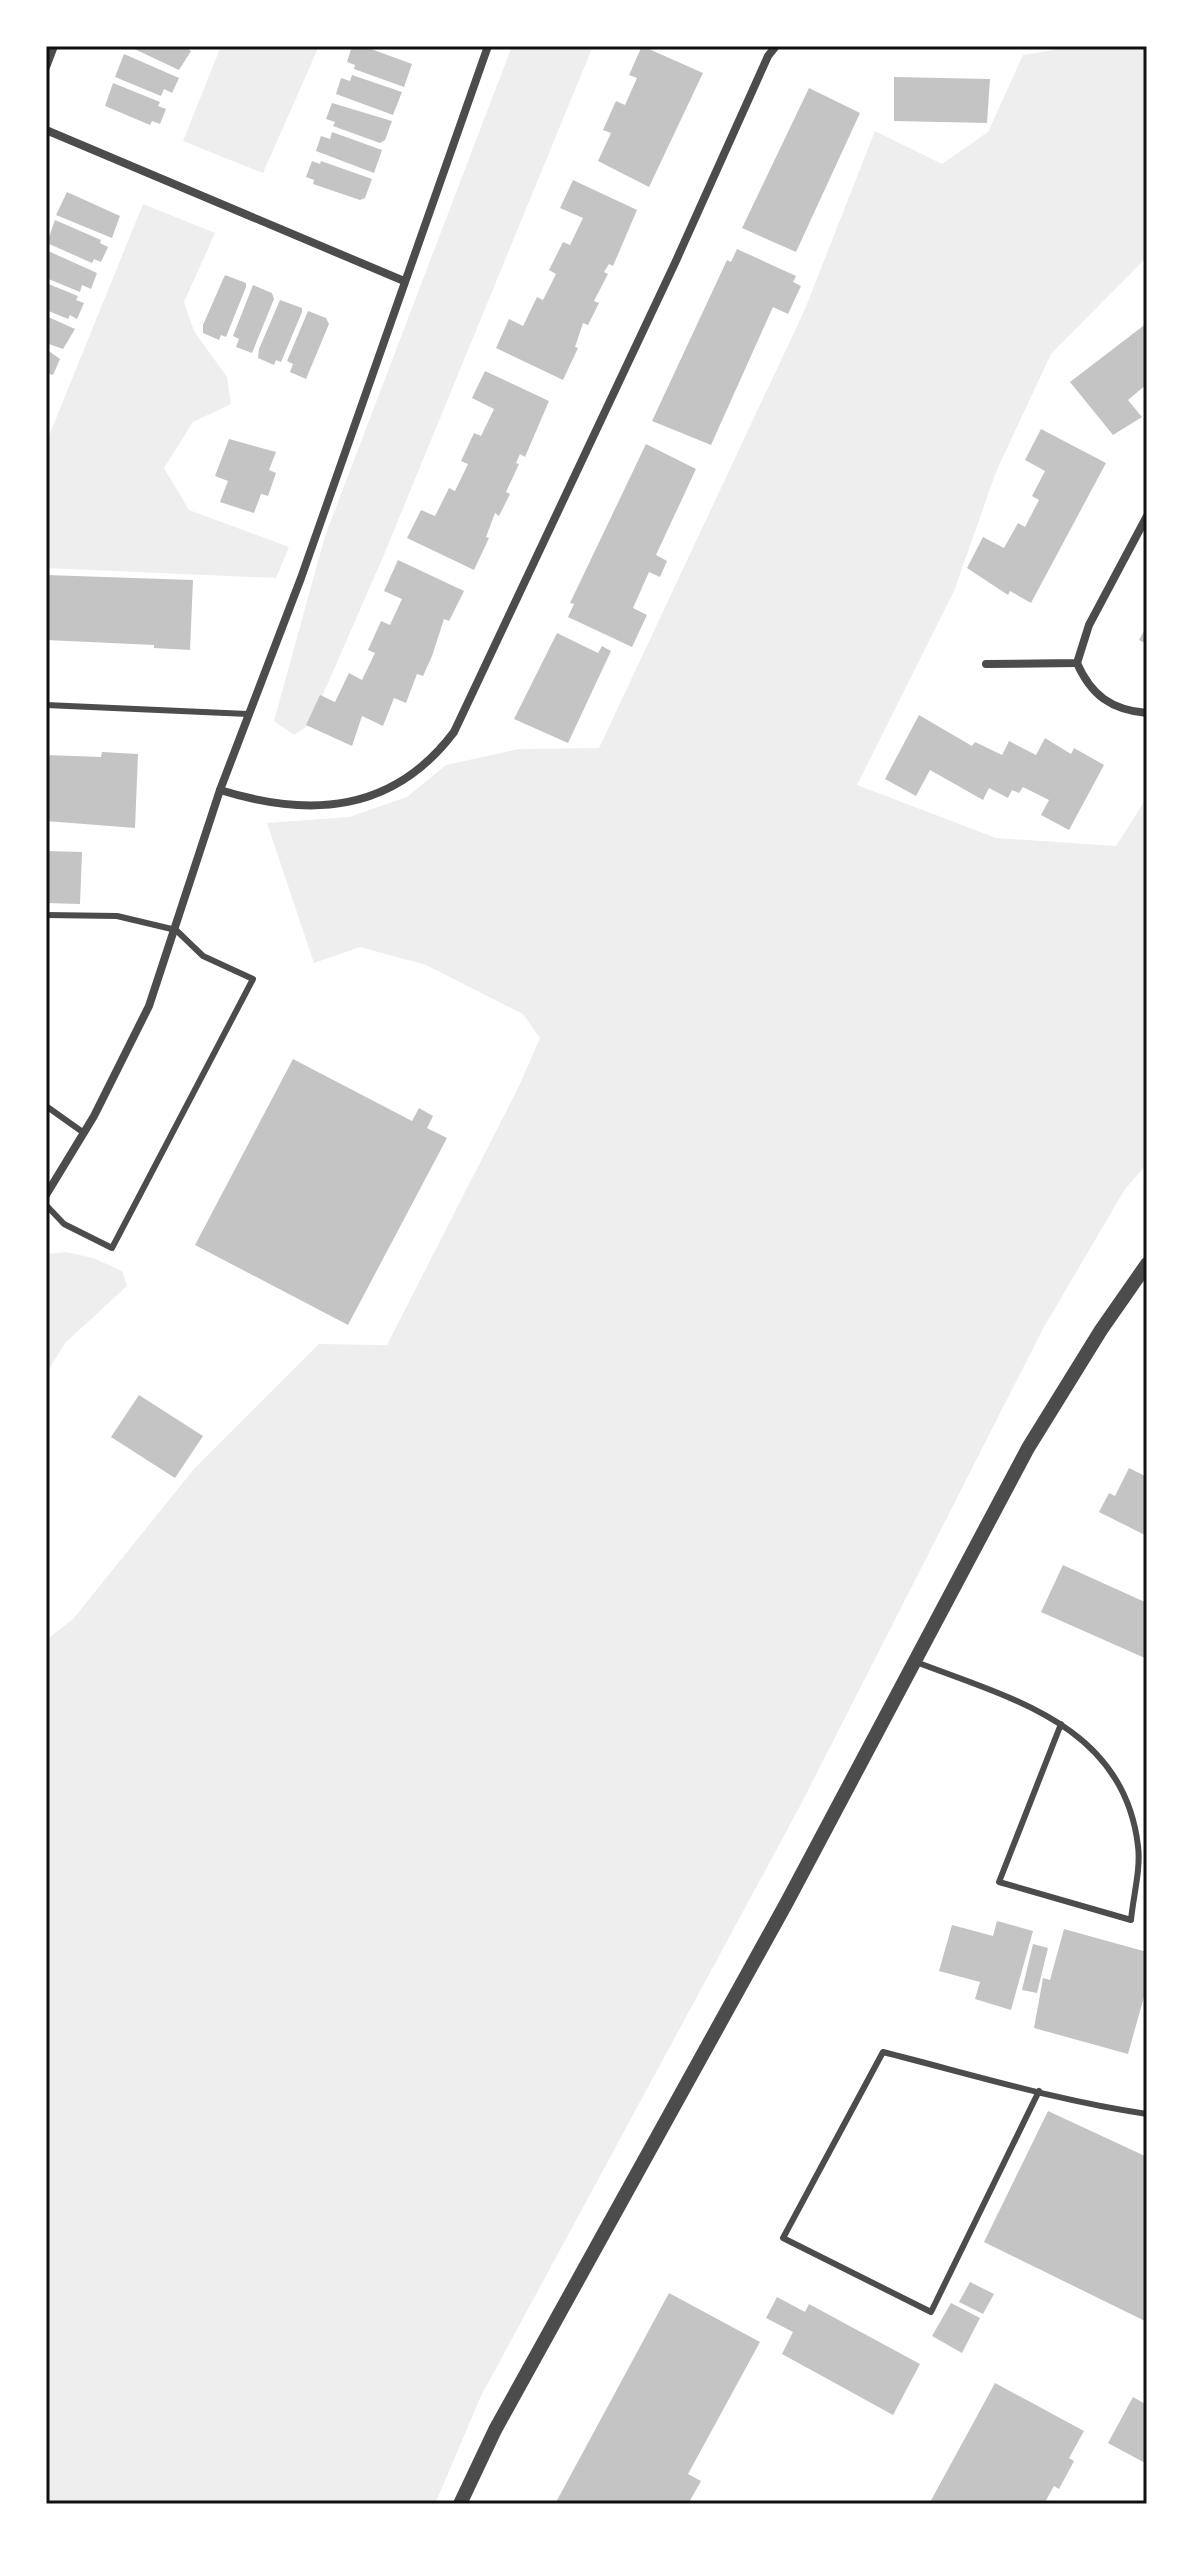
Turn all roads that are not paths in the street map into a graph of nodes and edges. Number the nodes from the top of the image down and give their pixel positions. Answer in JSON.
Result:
{"nodes":[{"id":1,"x":54,"y":46,"type":"edge"},
{"id":2,"x":488,"y":46,"type":"edge"},
{"id":3,"x":776,"y":46,"type":"edge"},
{"id":4,"x":46,"y":67,"type":"edge"},
{"id":5,"x":46,"y":130,"type":"edge"},
{"id":6,"x":404,"y":281,"type":"junction"},
{"id":7,"x":1147,"y":516,"type":"edge"},
{"id":8,"x":1077,"y":663,"type":"junction"},
{"id":9,"x":986,"y":664,"type":"dead end"},
{"id":10,"x":46,"y":705,"type":"edge"},
{"id":11,"x":1147,"y":713,"type":"edge"},
{"id":12,"x":248,"y":714,"type":"junction"},
{"id":13,"x":220,"y":790,"type":"junction"},
{"id":14,"x":46,"y":915,"type":"edge"},
{"id":15,"x":176,"y":930,"type":"junction"},
{"id":16,"x":46,"y":1106,"type":"edge"},
{"id":17,"x":84,"y":1133,"type":"junction"},
{"id":18,"x":46,"y":1195,"type":"edge"},
{"id":19,"x":46,"y":1205,"type":"edge"},
{"id":20,"x":1147,"y":1264,"type":"edge"},
{"id":21,"x":913,"y":1661,"type":"junction"},
{"id":22,"x":1061,"y":1724,"type":"junction"},
{"id":23,"x":1039,"y":2091,"type":"junction"},
{"id":24,"x":1147,"y":2114,"type":"edge"},
{"id":25,"x":460,"y":2504,"type":"edge"}],
"edges":[{"from":1,"to":4,"type":"street"},
{"from":2,"to":6,"type":"street"},
{"from":3,"to":13,"type":"street"},
{"from":5,"to":6,"type":"street"},
{"from":6,"to":12,"type":"street"},
{"from":7,"to":8,"type":"street"},
{"from":8,"to":9,"type":"street"},
{"from":8,"to":11,"type":"street"},
{"from":10,"to":12,"type":"lane"},
{"from":12,"to":13,"type":"street"},
{"from":13,"to":15,"type":"street"},
{"from":14,"to":15,"type":"lane"},
{"from":15,"to":17,"type":"street"},
{"from":15,"to":19,"type":"lane"},
{"from":16,"to":17,"type":"lane"},
{"from":17,"to":18,"type":"street"},
{"from":20,"to":21,"type":"street"},
{"from":21,"to":22,"type":"lane"},
{"from":21,"to":25,"type":"street"},
{"from":22,"to":22,"type":"lane"},
{"from":23,"to":23,"type":"lane"},
{"from":23,"to":24,"type":"lane"}]}
